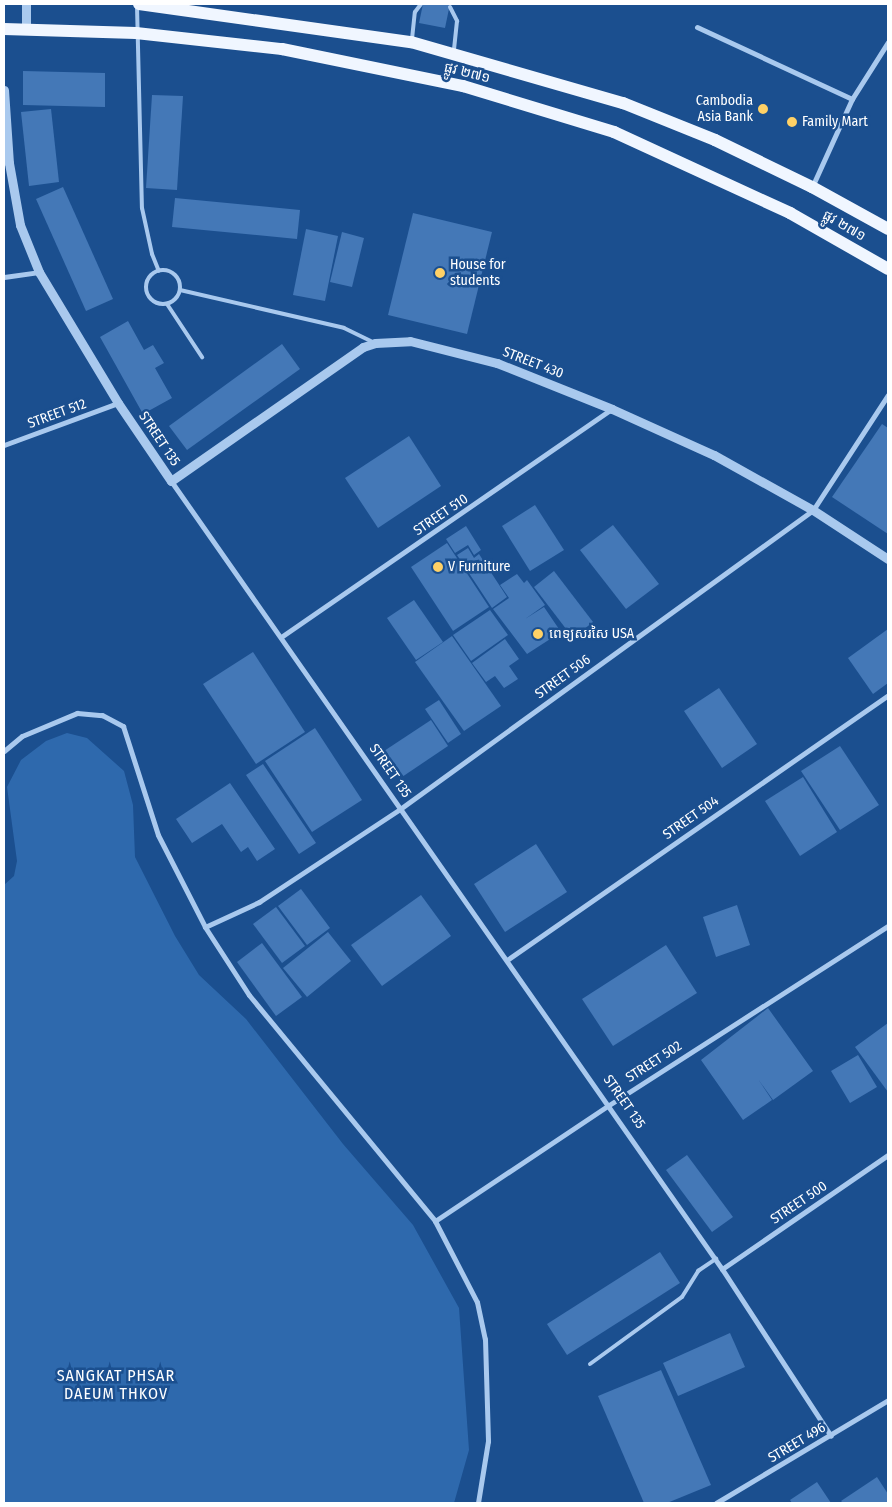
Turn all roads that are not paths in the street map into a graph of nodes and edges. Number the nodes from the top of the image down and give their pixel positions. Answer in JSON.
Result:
{"nodes":[{"id":1,"x":26,"y":4,"type":"edge"},
{"id":2,"x":138,"y":4,"type":"edge"},
{"id":3,"x":421,"y":4,"type":"edge"},
{"id":4,"x":450,"y":7,"type":"dead end"},
{"id":5,"x":697,"y":27,"type":"dead end"},
{"id":6,"x":4,"y":29,"type":"edge"},
{"id":7,"x":26,"y":30,"type":"junction"},
{"id":8,"x":136,"y":34,"type":"junction"},
{"id":9,"x":411,"y":42,"type":"junction"},
{"id":10,"x":888,"y":42,"type":"edge"},
{"id":11,"x":454,"y":52,"type":"junction"},
{"id":12,"x":4,"y":90,"type":"edge"},
{"id":13,"x":852,"y":99,"type":"junction"},
{"id":14,"x":812,"y":187,"type":"junction"},
{"id":15,"x":888,"y":229,"type":"edge"},
{"id":16,"x":888,"y":269,"type":"edge"},
{"id":17,"x":159,"y":271,"type":"junction"},
{"id":18,"x":39,"y":272,"type":"junction"},
{"id":19,"x":4,"y":277,"type":"edge"},
{"id":20,"x":180,"y":290,"type":"junction"},
{"id":21,"x":167,"y":304,"type":"junction"},
{"id":22,"x":375,"y":343,"type":"junction"},
{"id":23,"x":202,"y":358,"type":"dead end"},
{"id":24,"x":888,"y":395,"type":"edge"},
{"id":25,"x":118,"y":403,"type":"junction"},
{"id":26,"x":612,"y":409,"type":"junction"},
{"id":27,"x":4,"y":445,"type":"edge"},
{"id":28,"x":170,"y":481,"type":"junction"},
{"id":29,"x":813,"y":510,"type":"junction"},
{"id":30,"x":888,"y":559,"type":"edge"},
{"id":31,"x":280,"y":637,"type":"junction"},
{"id":32,"x":888,"y":695,"type":"edge"},
{"id":33,"x":4,"y":751,"type":"edge"},
{"id":34,"x":400,"y":809,"type":"junction"},
{"id":35,"x":205,"y":926,"type":"junction"},
{"id":36,"x":888,"y":926,"type":"edge"},
{"id":37,"x":507,"y":960,"type":"junction"},
{"id":38,"x":609,"y":1104,"type":"junction"},
{"id":39,"x":888,"y":1155,"type":"edge"},
{"id":40,"x":435,"y":1221,"type":"junction"},
{"id":41,"x":716,"y":1259,"type":"junction"},
{"id":42,"x":722,"y":1269,"type":"junction"},
{"id":43,"x":590,"y":1364,"type":"dead end"},
{"id":44,"x":888,"y":1400,"type":"edge"},
{"id":45,"x":831,"y":1436,"type":"junction"},
{"id":46,"x":478,"y":1503,"type":"edge"},
{"id":47,"x":716,"y":1503,"type":"edge"}],
"edges":[{"from":1,"to":7,"type":"street"},
{"from":2,"to":8,"type":"lane"},
{"from":2,"to":9,"type":"main road","name":"ផ្លូវ ២៧១"},
{"from":3,"to":9,"type":"lane"},
{"from":4,"to":11,"type":"lane"},
{"from":5,"to":13,"type":"street"},
{"from":6,"to":7,"type":"main road","name":"ផ្លូវ ២៧១"},
{"from":7,"to":8,"type":"main road","name":"ផ្លូវ ២៧១"},
{"from":8,"to":16,"type":"main road","name":"ផ្លូវ ២៧១"},
{"from":8,"to":17,"type":"lane"},
{"from":9,"to":11,"type":"main road","name":"ផ្លូវ ២៧១"},
{"from":10,"to":13,"type":"street"},
{"from":11,"to":14,"type":"main road","name":"ផ្លូវ ២៧១"},
{"from":12,"to":18,"type":"street","name":"STREET 135"},
{"from":13,"to":14,"type":"street"},
{"from":14,"to":15,"type":"main road","name":"ផ្លូវ ២៧១"},
{"from":17,"to":20,"type":"lane"},
{"from":17,"to":21,"type":"lane"},
{"from":18,"to":19,"type":"street"},
{"from":18,"to":25,"type":"street","name":"STREET 135"},
{"from":20,"to":21,"type":"lane"},
{"from":20,"to":22,"type":"lane"},
{"from":21,"to":23,"type":"lane"},
{"from":22,"to":26,"type":"street","name":"STREET 430"},
{"from":22,"to":28,"type":"street","name":"STREET 430"},
{"from":24,"to":29,"type":"street","name":"STREET 506"},
{"from":25,"to":27,"type":"street","name":"STREET 512"},
{"from":25,"to":28,"type":"street","name":"STREET 135"},
{"from":26,"to":29,"type":"street","name":"STREET 430"},
{"from":26,"to":31,"type":"street","name":"STREET 510"},
{"from":28,"to":31,"type":"street","name":"STREET 135"},
{"from":29,"to":30,"type":"street","name":"STREET 430"},
{"from":29,"to":34,"type":"street","name":"STREET 506"},
{"from":31,"to":34,"type":"street","name":"STREET 135"},
{"from":32,"to":37,"type":"street","name":"STREET 504"},
{"from":33,"to":35,"type":"street"},
{"from":34,"to":35,"type":"street","name":"STREET 506"},
{"from":34,"to":37,"type":"street","name":"STREET 135"},
{"from":35,"to":40,"type":"street"},
{"from":36,"to":38,"type":"street","name":"STREET 502"},
{"from":37,"to":38,"type":"street","name":"STREET 135"},
{"from":38,"to":40,"type":"street","name":"STREET 502"},
{"from":38,"to":41,"type":"street","name":"STREET 135"},
{"from":39,"to":42,"type":"street","name":"STREET 500"},
{"from":40,"to":46,"type":"street"},
{"from":41,"to":42,"type":"street","name":"STREET 135"},
{"from":41,"to":43,"type":"lane"},
{"from":42,"to":45,"type":"street","name":"STREET 135"},
{"from":44,"to":45,"type":"street","name":"STREET 496"},
{"from":45,"to":47,"type":"street","name":"STREET 496"}]}
